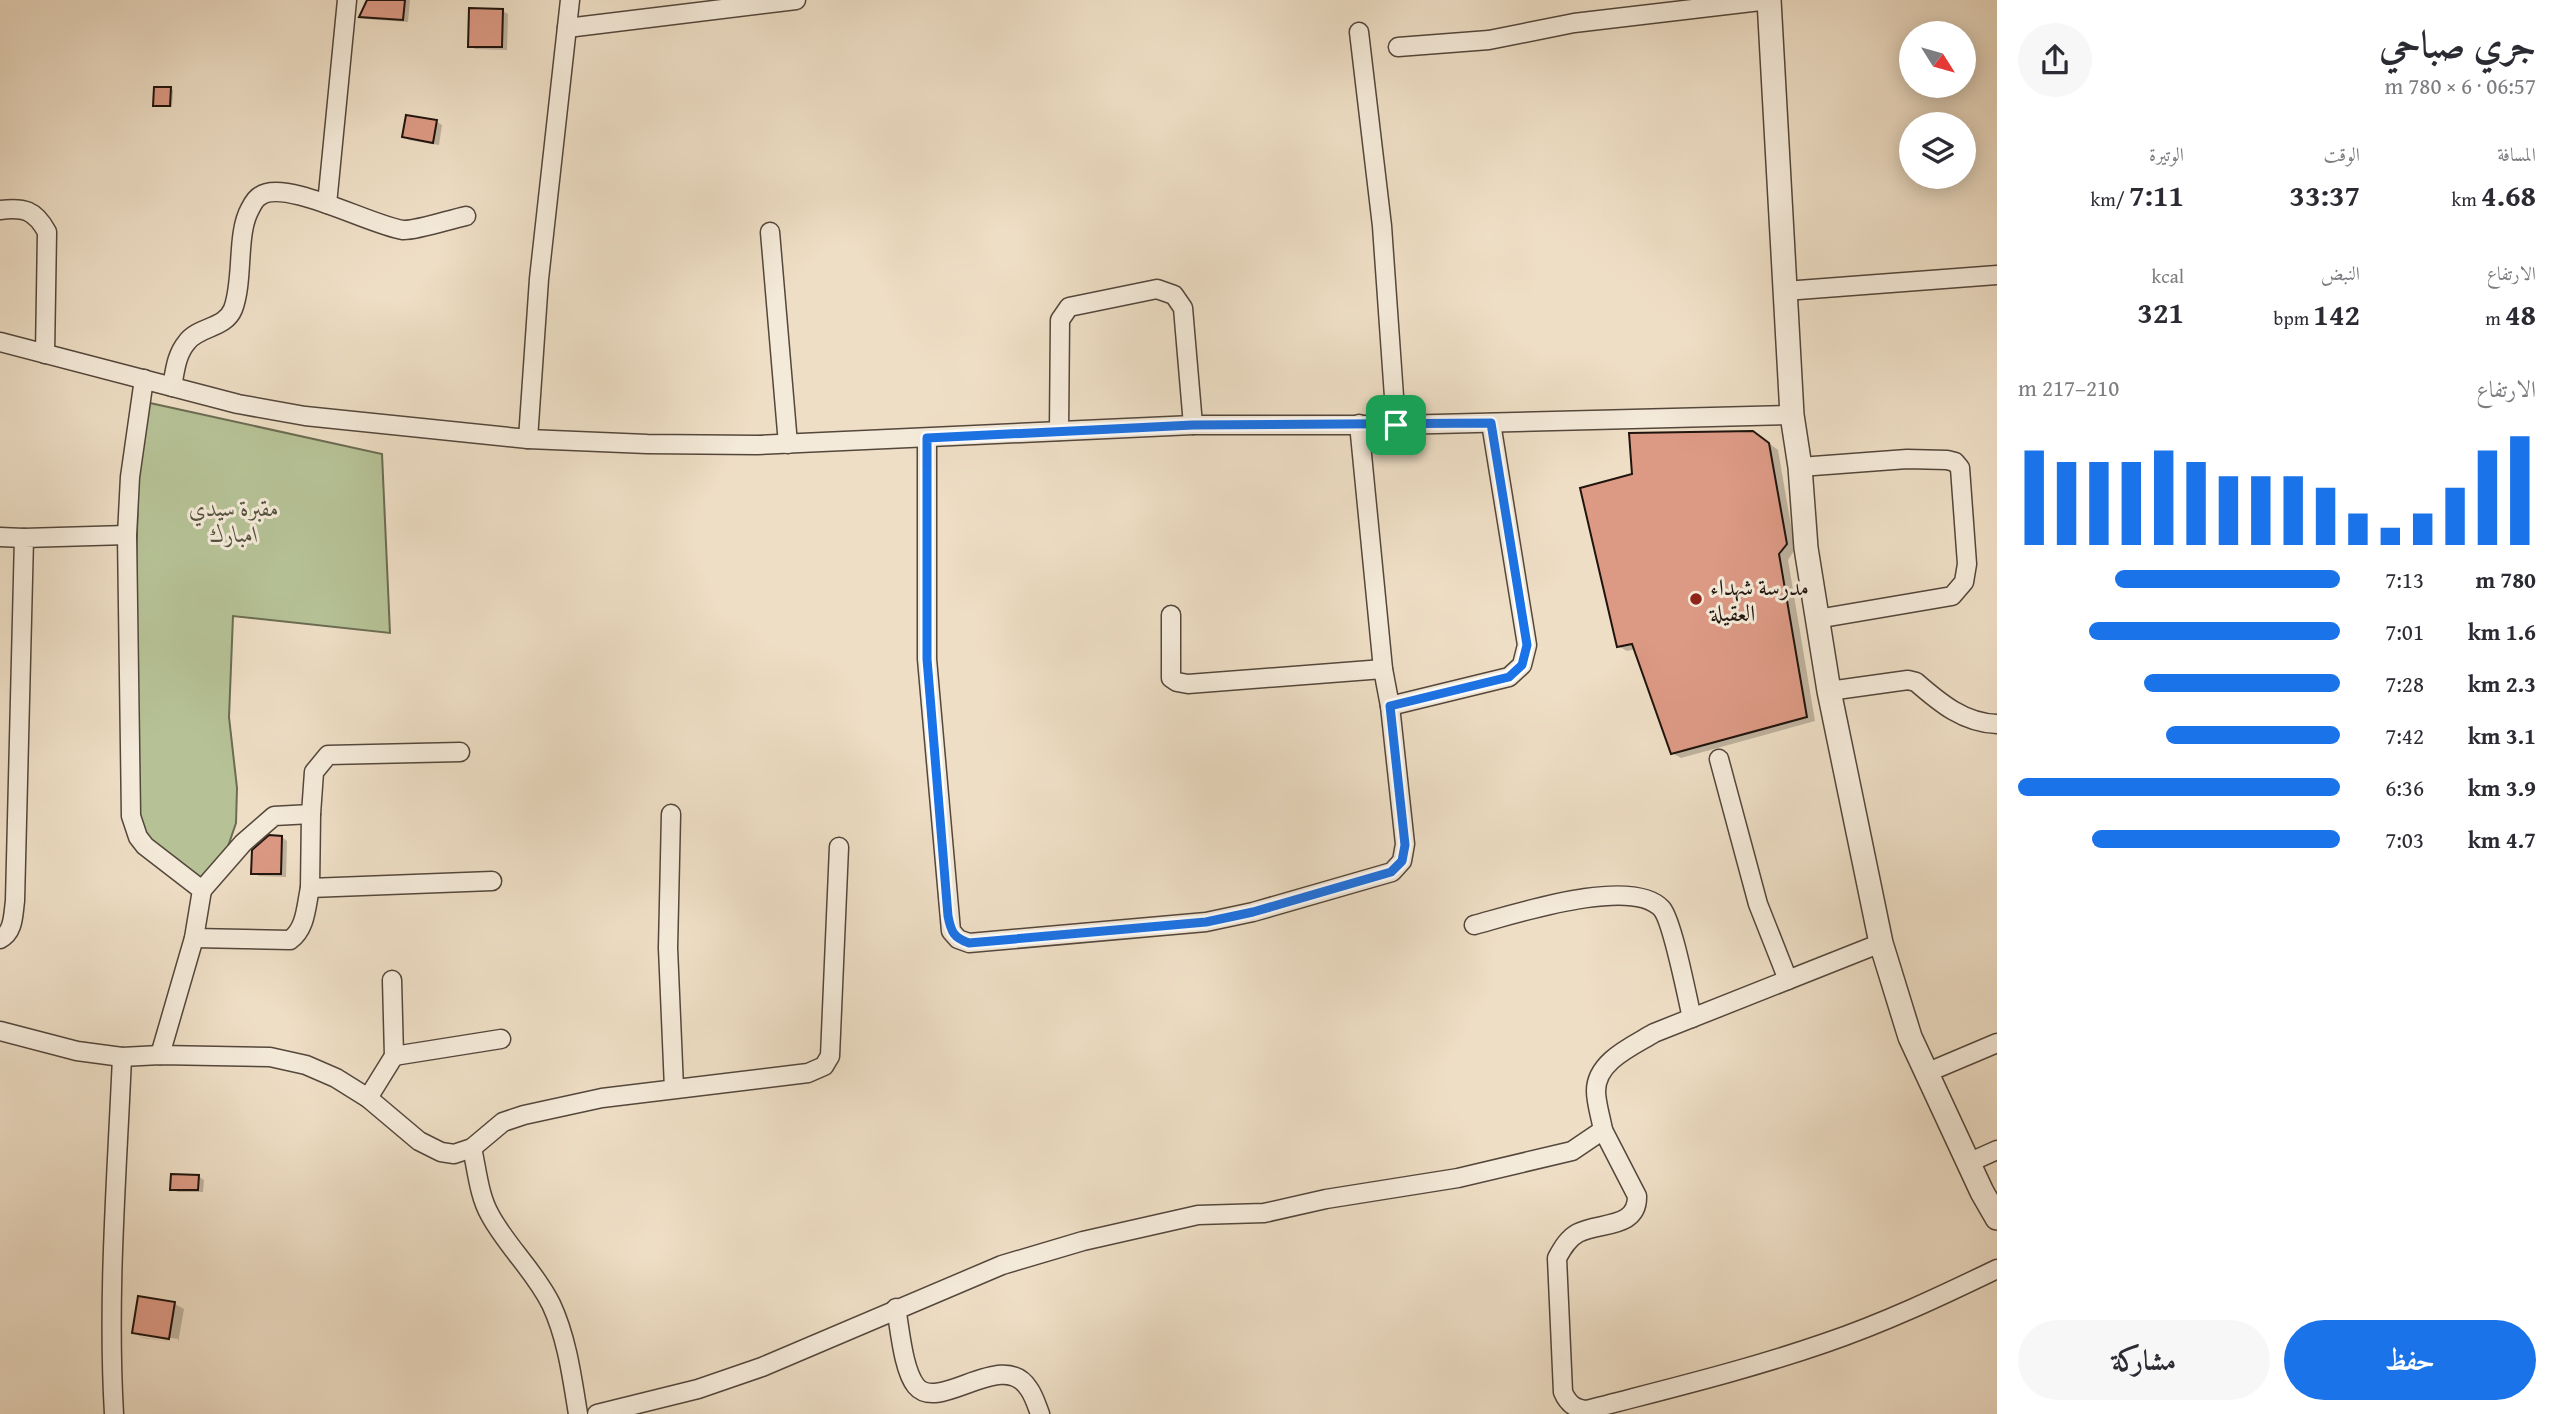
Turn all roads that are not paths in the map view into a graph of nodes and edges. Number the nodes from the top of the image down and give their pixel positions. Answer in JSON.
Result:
{"nodes":[{"id":1,"x":347,"y":0,"type":"edge"},
{"id":2,"x":570,"y":0,"type":"edge"},
{"id":3,"x":796,"y":0,"type":"edge"},
{"id":4,"x":1769,"y":0,"type":"edge"},
{"id":5,"x":759,"y":2,"type":"edge"},
{"id":6,"x":567,"y":28,"type":"junction"},
{"id":7,"x":1359,"y":32,"type":"dead end"},
{"id":8,"x":1398,"y":47,"type":"dead end"},
{"id":9,"x":327,"y":204,"type":"junction"},
{"id":10,"x":0,"y":211,"type":"edge"},
{"id":11,"x":466,"y":216,"type":"dead end"},
{"id":12,"x":769,"y":232,"type":"dead end"},
{"id":13,"x":1997,"y":275,"type":"edge"},
{"id":14,"x":1785,"y":291,"type":"junction"},
{"id":15,"x":0,"y":342,"type":"edge"},
{"id":16,"x":45,"y":354,"type":"junction"},
{"id":17,"x":144,"y":379,"type":"junction"},
{"id":18,"x":172,"y":387,"type":"junction"},
{"id":19,"x":1792,"y":415,"type":"junction"},
{"id":20,"x":1491,"y":423,"type":"junction"},
{"id":21,"x":1359,"y":424,"type":"junction"},
{"id":22,"x":1193,"y":425,"type":"junction"},
{"id":23,"x":1396,"y":425,"type":"junction"},
{"id":24,"x":1059,"y":431,"type":"junction"},
{"id":25,"x":927,"y":438,"type":"junction"},
{"id":26,"x":528,"y":439,"type":"junction"},
{"id":27,"x":788,"y":444,"type":"junction"},
{"id":28,"x":1800,"y":467,"type":"junction"},
{"id":29,"x":127,"y":535,"type":"junction"},
{"id":30,"x":0,"y":537,"type":"edge"},
{"id":31,"x":24,"y":538,"type":"junction"},
{"id":32,"x":1171,"y":615,"type":"dead end"},
{"id":33,"x":1817,"y":619,"type":"junction"},
{"id":34,"x":1383,"y":669,"type":"junction"},
{"id":35,"x":1829,"y":691,"type":"junction"},
{"id":36,"x":1390,"y":706,"type":"junction"},
{"id":37,"x":1997,"y":724,"type":"edge"},
{"id":38,"x":460,"y":752,"type":"dead end"},
{"id":39,"x":1719,"y":760,"type":"dead end"},
{"id":40,"x":311,"y":814,"type":"junction"},
{"id":41,"x":671,"y":814,"type":"dead end"},
{"id":42,"x":839,"y":847,"type":"dead end"},
{"id":43,"x":492,"y":881,"type":"dead end"},
{"id":44,"x":310,"y":888,"type":"junction"},
{"id":45,"x":202,"y":890,"type":"junction"},
{"id":46,"x":1474,"y":925,"type":"dead end"},
{"id":47,"x":194,"y":938,"type":"junction"},
{"id":48,"x":0,"y":939,"type":"edge"},
{"id":49,"x":1881,"y":943,"type":"junction"},
{"id":50,"x":392,"y":980,"type":"dead end"},
{"id":51,"x":1788,"y":980,"type":"junction"},
{"id":52,"x":1692,"y":1018,"type":"junction"},
{"id":53,"x":0,"y":1031,"type":"edge"},
{"id":54,"x":501,"y":1039,"type":"dead end"},
{"id":55,"x":1997,"y":1044,"type":"edge"},
{"id":56,"x":160,"y":1055,"type":"junction"},
{"id":57,"x":394,"y":1056,"type":"junction"},
{"id":58,"x":122,"y":1057,"type":"junction"},
{"id":59,"x":1926,"y":1073,"type":"junction"},
{"id":60,"x":674,"y":1088,"type":"junction"},
{"id":61,"x":368,"y":1098,"type":"junction"},
{"id":62,"x":1603,"y":1130,"type":"junction"},
{"id":63,"x":472,"y":1148,"type":"junction"},
{"id":64,"x":1997,"y":1150,"type":"edge"},
{"id":65,"x":1968,"y":1163,"type":"junction"},
{"id":66,"x":1997,"y":1218,"type":"edge"},
{"id":67,"x":1997,"y":1269,"type":"edge"},
{"id":68,"x":896,"y":1308,"type":"junction"},
{"id":69,"x":1587,"y":1412,"type":"edge"},
{"id":70,"x":114,"y":1414,"type":"edge"},
{"id":71,"x":578,"y":1414,"type":"edge"},
{"id":72,"x":597,"y":1414,"type":"edge"},
{"id":73,"x":1040,"y":1414,"type":"edge"}],
"edges":[{"from":1,"to":9,"type":"street"},
{"from":2,"to":6,"type":"street"},
{"from":3,"to":5,"type":"street"},
{"from":4,"to":8,"type":"street"},
{"from":4,"to":14,"type":"street"},
{"from":5,"to":6,"type":"street"},
{"from":6,"to":26,"type":"street"},
{"from":7,"to":23,"type":"street"},
{"from":9,"to":11,"type":"street"},
{"from":9,"to":18,"type":"street"},
{"from":10,"to":16,"type":"street"},
{"from":12,"to":27,"type":"street"},
{"from":13,"to":14,"type":"street"},
{"from":14,"to":19,"type":"street"},
{"from":15,"to":16,"type":"street"},
{"from":16,"to":17,"type":"street"},
{"from":17,"to":18,"type":"street"},
{"from":17,"to":29,"type":"street"},
{"from":18,"to":26,"type":"street"},
{"from":19,"to":20,"type":"street"},
{"from":19,"to":28,"type":"street"},
{"from":20,"to":23,"type":"street"},
{"from":20,"to":36,"type":"street"},
{"from":21,"to":22,"type":"street"},
{"from":21,"to":23,"type":"street"},
{"from":21,"to":34,"type":"street"},
{"from":22,"to":24,"type":"street"},
{"from":22,"to":24,"type":"street"},
{"from":24,"to":25,"type":"street"},
{"from":25,"to":27,"type":"street"},
{"from":25,"to":36,"type":"street"},
{"from":26,"to":27,"type":"street"},
{"from":28,"to":33,"type":"street"},
{"from":28,"to":33,"type":"street"},
{"from":29,"to":31,"type":"street"},
{"from":29,"to":45,"type":"street"},
{"from":30,"to":31,"type":"street"},
{"from":31,"to":48,"type":"street"},
{"from":32,"to":34,"type":"street"},
{"from":33,"to":35,"type":"street"},
{"from":34,"to":36,"type":"street"},
{"from":35,"to":37,"type":"street"},
{"from":35,"to":49,"type":"street"},
{"from":38,"to":40,"type":"street"},
{"from":39,"to":51,"type":"street"},
{"from":40,"to":44,"type":"street"},
{"from":40,"to":45,"type":"street"},
{"from":41,"to":60,"type":"street"},
{"from":42,"to":60,"type":"street"},
{"from":43,"to":44,"type":"street"},
{"from":44,"to":47,"type":"street"},
{"from":45,"to":47,"type":"street"},
{"from":46,"to":52,"type":"street"},
{"from":47,"to":56,"type":"street"},
{"from":49,"to":51,"type":"street"},
{"from":49,"to":59,"type":"street"},
{"from":50,"to":57,"type":"street"},
{"from":51,"to":52,"type":"street"},
{"from":52,"to":62,"type":"street"},
{"from":53,"to":58,"type":"street"},
{"from":54,"to":57,"type":"street"},
{"from":55,"to":59,"type":"street"},
{"from":56,"to":58,"type":"street"},
{"from":56,"to":61,"type":"street"},
{"from":57,"to":61,"type":"street"},
{"from":58,"to":70,"type":"street"},
{"from":59,"to":65,"type":"street"},
{"from":60,"to":63,"type":"street"},
{"from":61,"to":63,"type":"street"},
{"from":62,"to":68,"type":"street"},
{"from":62,"to":69,"type":"street"},
{"from":63,"to":71,"type":"street"},
{"from":64,"to":65,"type":"street"},
{"from":65,"to":66,"type":"street"},
{"from":67,"to":69,"type":"street"},
{"from":68,"to":72,"type":"street"},
{"from":68,"to":73,"type":"street"}]}
